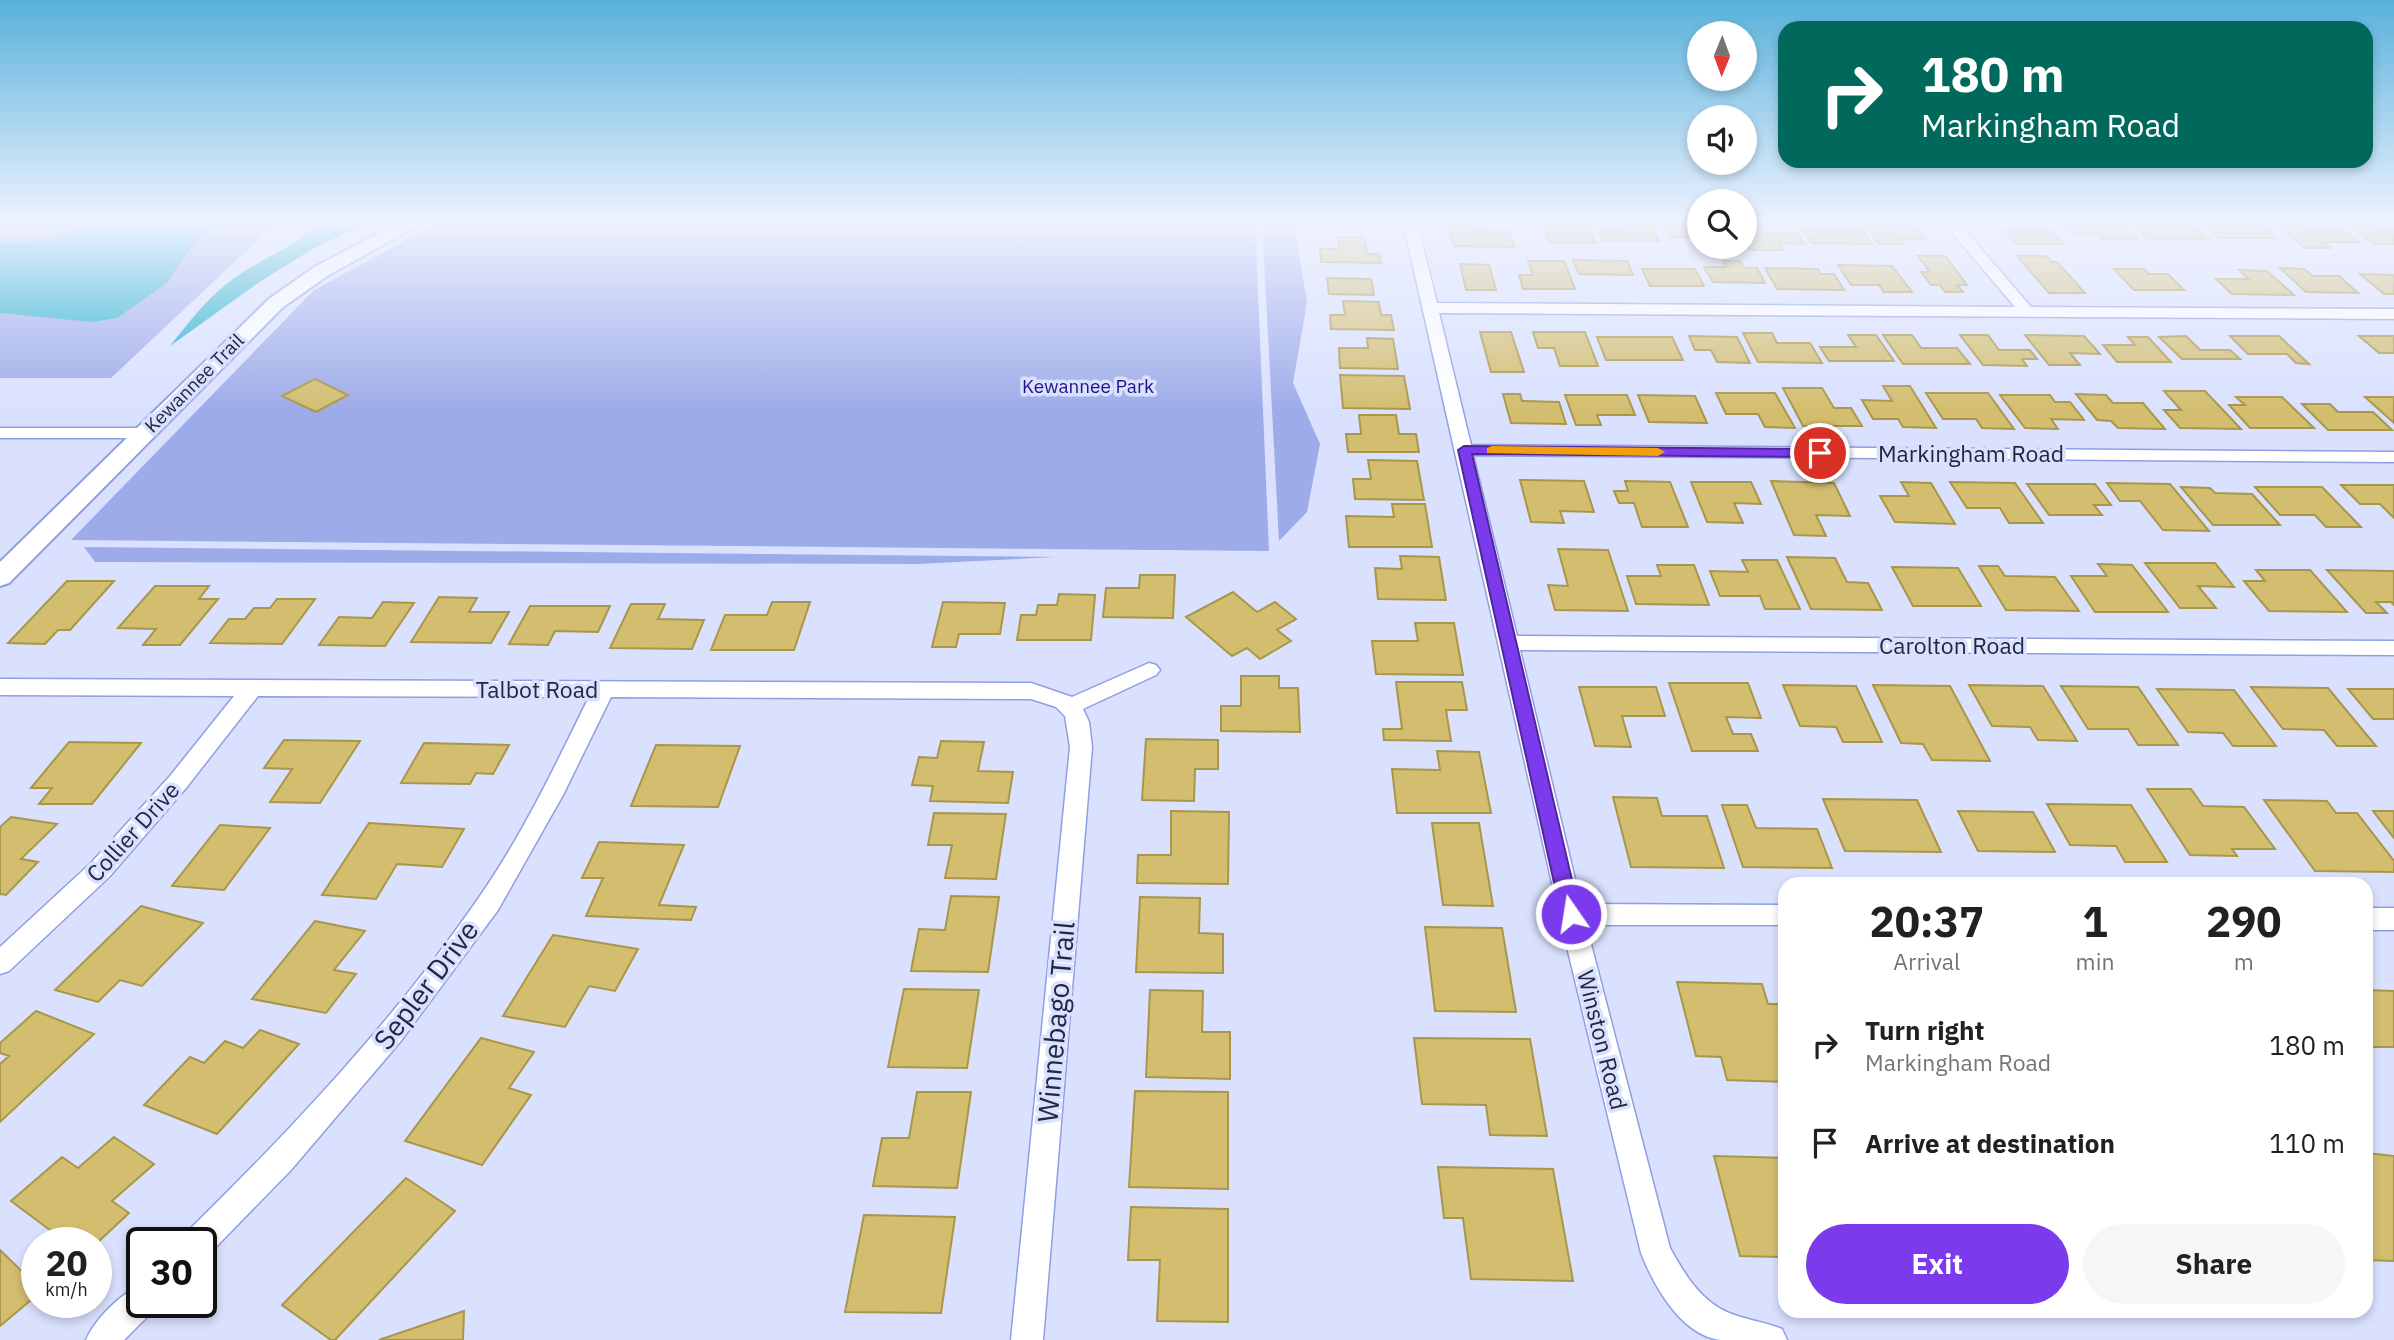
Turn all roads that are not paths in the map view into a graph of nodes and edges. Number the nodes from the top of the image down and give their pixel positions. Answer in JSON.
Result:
{"nodes":[{"id":1,"x":303,"y":285,"type":"edge"},
{"id":2,"x":1424,"y":285,"type":"edge"},
{"id":3,"x":2004,"y":285,"type":"edge"},
{"id":4,"x":1430,"y":309,"type":"junction"},
{"id":5,"x":2027,"y":312,"type":"junction"},
{"id":6,"x":2394,"y":314,"type":"edge"},
{"id":7,"x":0,"y":433,"type":"edge"},
{"id":8,"x":143,"y":433,"type":"junction"},
{"id":9,"x":1464,"y":450,"type":"junction"},
{"id":10,"x":2394,"y":457,"type":"edge"},
{"id":11,"x":0,"y":577,"type":"edge"},
{"id":12,"x":1510,"y":643,"type":"junction"},
{"id":13,"x":2394,"y":649,"type":"edge"},
{"id":14,"x":1149,"y":670,"type":"dead end"},
{"id":15,"x":0,"y":687,"type":"edge"},
{"id":16,"x":252,"y":688,"type":"junction"},
{"id":17,"x":603,"y":691,"type":"junction"},
{"id":18,"x":1071,"y":706,"type":"junction"},
{"id":19,"x":1571,"y":914,"type":"junction"},
{"id":20,"x":1778,"y":915,"type":"edge"},
{"id":21,"x":2373,"y":919,"type":"edge"},
{"id":22,"x":2394,"y":919,"type":"edge"},
{"id":23,"x":0,"y":962,"type":"edge"},
{"id":24,"x":214,"y":1227,"type":"edge"},
{"id":25,"x":126,"y":1316,"type":"edge"},
{"id":26,"x":102,"y":1340,"type":"edge"},
{"id":27,"x":1027,"y":1340,"type":"edge"},
{"id":28,"x":1771,"y":1340,"type":"edge"}],
"edges":[{"from":1,"to":8,"type":"street","name":"Kewannee Trail"},
{"from":2,"to":4,"type":"street","name":"Winston Road"},
{"from":3,"to":5,"type":"street"},
{"from":4,"to":5,"type":"street"},
{"from":4,"to":9,"type":"street","name":"Winston Road"},
{"from":5,"to":6,"type":"street"},
{"from":7,"to":8,"type":"street"},
{"from":8,"to":11,"type":"street","name":"Kewannee Trail"},
{"from":9,"to":10,"type":"street","name":"Markingham Road"},
{"from":9,"to":12,"type":"street","name":"Winston Road"},
{"from":12,"to":13,"type":"street","name":"Carolton Road"},
{"from":12,"to":19,"type":"street","name":"Winston Road"},
{"from":14,"to":18,"type":"street"},
{"from":15,"to":16,"type":"street","name":"Talbot Road"},
{"from":16,"to":17,"type":"street","name":"Talbot Road"},
{"from":16,"to":23,"type":"street","name":"Collier Drive"},
{"from":17,"to":18,"type":"street","name":"Talbot Road"},
{"from":17,"to":24,"type":"street","name":"Sepler Drive"},
{"from":18,"to":27,"type":"street","name":"Winnebago Trail"},
{"from":19,"to":20,"type":"street"},
{"from":19,"to":28,"type":"street","name":"Winston Road"},
{"from":21,"to":22,"type":"street"},
{"from":25,"to":26,"type":"street"}]}
